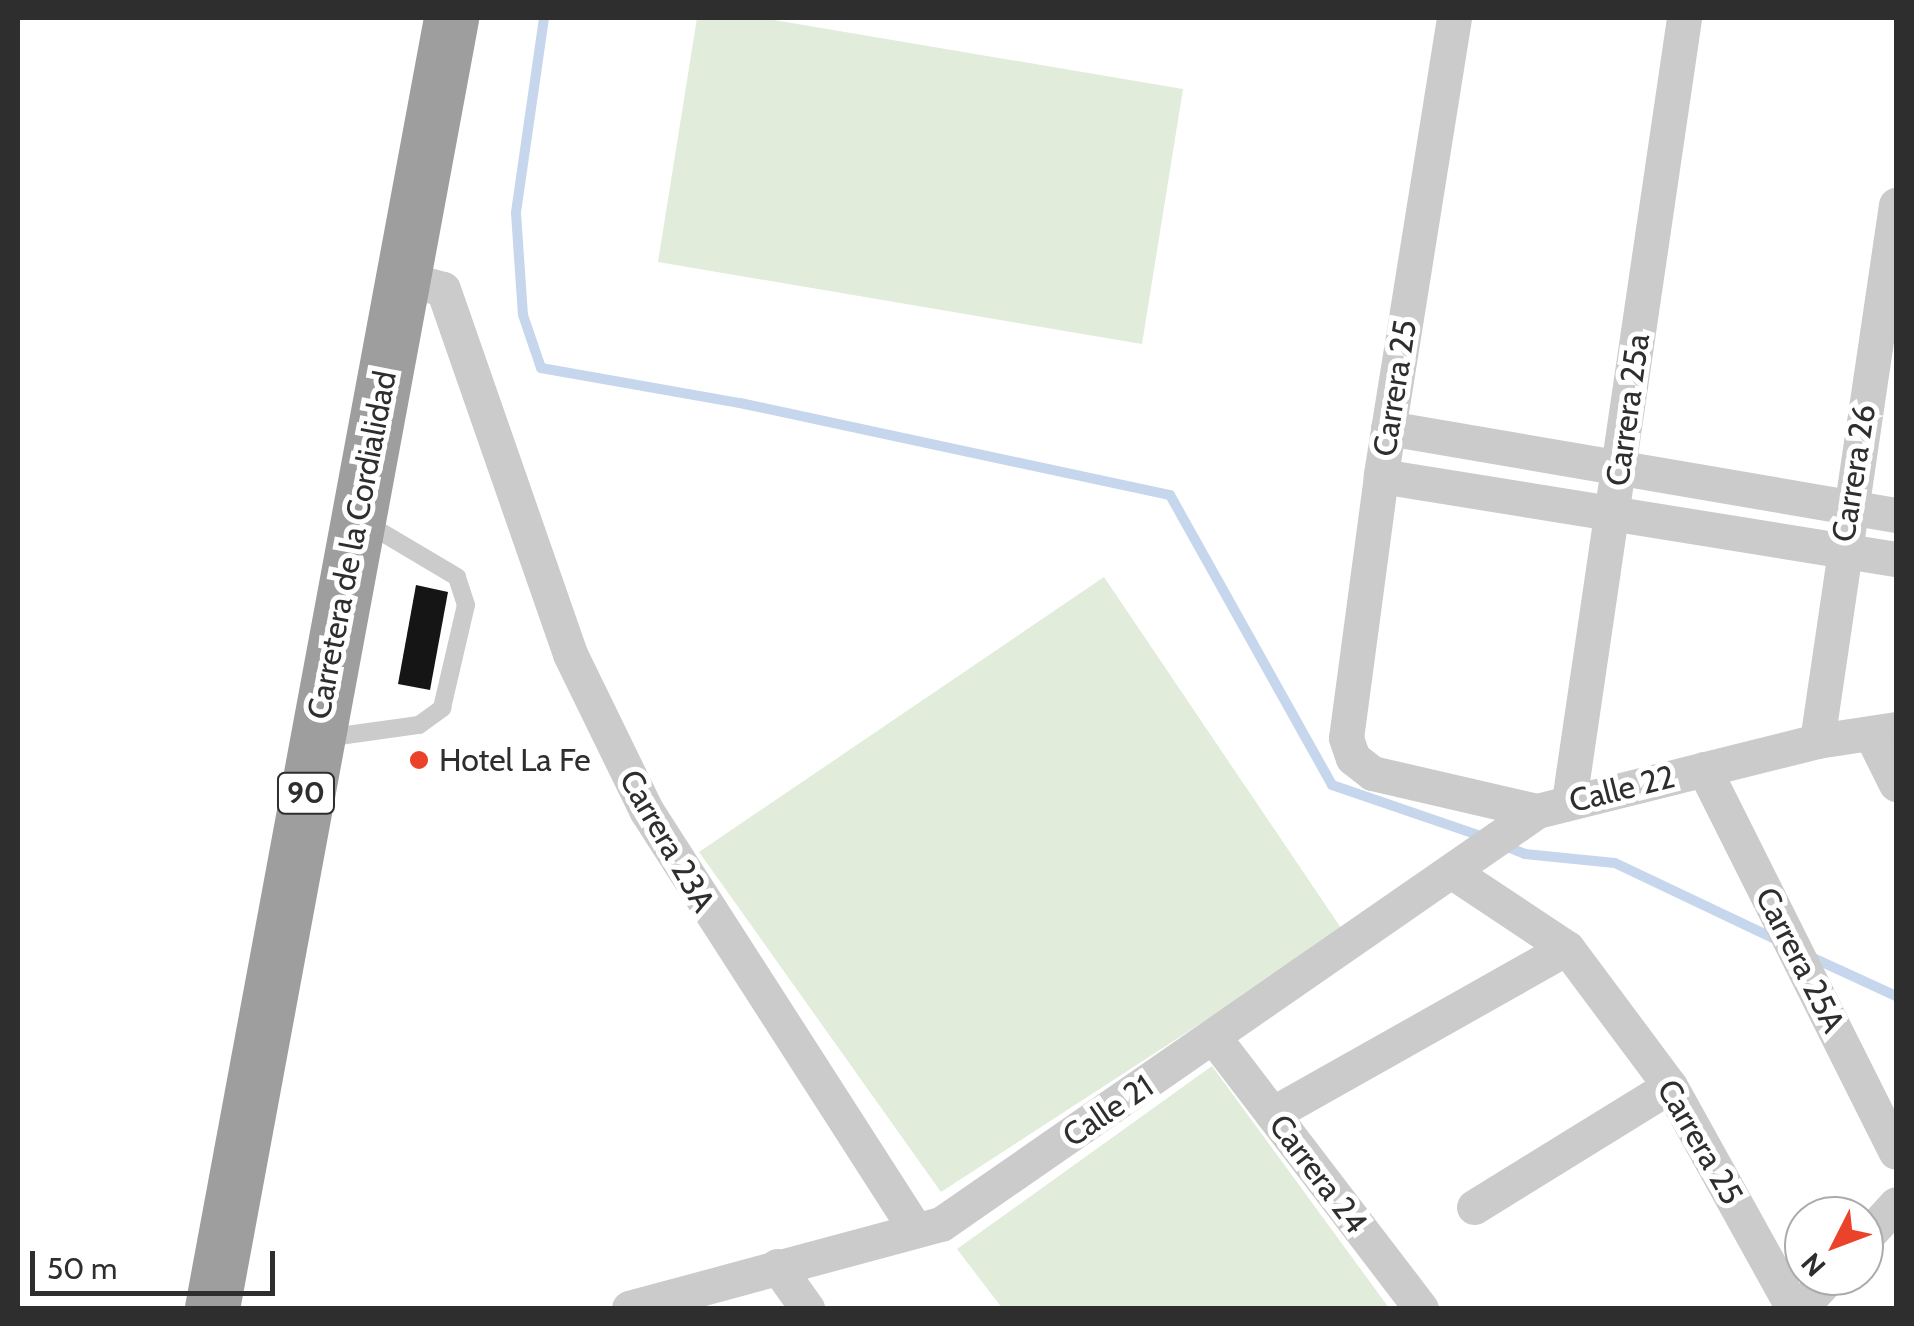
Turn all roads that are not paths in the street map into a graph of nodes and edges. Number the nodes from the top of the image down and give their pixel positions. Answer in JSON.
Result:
{"nodes":[{"id":1,"x":452,"y":18,"type":"edge"},
{"id":2,"x":1454,"y":18,"type":"edge"},
{"id":3,"x":1684,"y":18,"type":"edge"},
{"id":4,"x":1896,"y":206,"type":"edge"},
{"id":5,"x":403,"y":278,"type":"junction"},
{"id":6,"x":1388,"y":428,"type":"junction"},
{"id":7,"x":1620,"y":472,"type":"junction"},
{"id":8,"x":1381,"y":476,"type":"junction"},
{"id":9,"x":1848,"y":506,"type":"junction"},
{"id":10,"x":1613,"y":514,"type":"junction"},
{"id":11,"x":1896,"y":515,"type":"edge"},
{"id":12,"x":359,"y":519,"type":"junction"},
{"id":13,"x":1842,"y":550,"type":"junction"},
{"id":14,"x":1896,"y":559,"type":"edge"},
{"id":15,"x":1884,"y":731,"type":"edge"},
{"id":16,"x":314,"y":740,"type":"junction"},
{"id":17,"x":1817,"y":741,"type":"junction"},
{"id":18,"x":1353,"y":758,"type":"joint"},
{"id":19,"x":1704,"y":768,"type":"junction"},
{"id":20,"x":1896,"y":784,"type":"edge"},
{"id":21,"x":1553,"y":806,"type":"junction"},
{"id":22,"x":1463,"y":863,"type":"junction"},
{"id":23,"x":1568,"y":948,"type":"junction"},
{"id":24,"x":1215,"y":1039,"type":"junction"},
{"id":25,"x":1670,"y":1086,"type":"junction"},
{"id":26,"x":1272,"y":1114,"type":"junction"},
{"id":27,"x":1896,"y":1152,"type":"edge"},
{"id":28,"x":1474,"y":1206,"type":"dead end"},
{"id":29,"x":914,"y":1227,"type":"junction"},
{"id":30,"x":777,"y":1266,"type":"junction"},
{"id":31,"x":212,"y":1308,"type":"edge"},
{"id":32,"x":629,"y":1308,"type":"edge"},
{"id":33,"x":807,"y":1308,"type":"edge"},
{"id":34,"x":1421,"y":1308,"type":"edge"},
{"id":35,"x":1797,"y":1308,"type":"edge"}],
"edges":[{"from":1,"to":5,"type":"highway","name":"Carretera de la Cordialidad","number":"90"},
{"from":2,"to":6,"type":"street","name":"Carrera 25"},
{"from":3,"to":7,"type":"street","name":"Carrera 25a"},
{"from":4,"to":9,"type":"street","name":"Carrera 26"},
{"from":5,"to":12,"type":"highway","name":"Carretera de la Cordialidad","number":"90"},
{"from":5,"to":29,"type":"street","name":"Carrera 23A"},
{"from":6,"to":7,"type":"street"},
{"from":6,"to":8,"type":"street","name":"Carrera 25"},
{"from":7,"to":9,"type":"street"},
{"from":7,"to":10,"type":"street","name":"Carrera 25a"},
{"from":8,"to":10,"type":"street"},
{"from":8,"to":18,"type":"street","name":"Carrera 25"},
{"from":9,"to":11,"type":"street"},
{"from":9,"to":13,"type":"street","name":"Carrera 26"},
{"from":10,"to":13,"type":"street"},
{"from":10,"to":21,"type":"street","name":"Carrera 25a"},
{"from":12,"to":16,"type":"highway","name":"Carretera de la Cordialidad","number":"90"},
{"from":12,"to":16,"type":"lane"},
{"from":13,"to":14,"type":"street"},
{"from":13,"to":17,"type":"street","name":"Carrera 26"},
{"from":15,"to":17,"type":"street","name":"Calle 22"},
{"from":15,"to":20,"type":"street"},
{"from":16,"to":31,"type":"highway","name":"Carretera de la Cordialidad","number":"90"},
{"from":17,"to":19,"type":"street","name":"Calle 22"},
{"from":18,"to":21,"type":"street","name":"Calle 22"},
{"from":19,"to":21,"type":"street","name":"Calle 22"},
{"from":19,"to":27,"type":"street","name":"Carrera 25A"},
{"from":21,"to":22,"type":"street","name":"Calle 21"},
{"from":22,"to":23,"type":"street","name":"Carrera 25"},
{"from":22,"to":24,"type":"street","name":"Calle 21"},
{"from":23,"to":25,"type":"street","name":"Carrera 25"},
{"from":23,"to":26,"type":"street"},
{"from":24,"to":26,"type":"street","name":"Carrera 24"},
{"from":24,"to":29,"type":"street","name":"Calle 21"},
{"from":25,"to":28,"type":"street"},
{"from":25,"to":35,"type":"street","name":"Carrera 25"},
{"from":26,"to":34,"type":"street","name":"Carrera 24"},
{"from":29,"to":30,"type":"street","name":"Calle 21"},
{"from":30,"to":32,"type":"street","name":"Calle 21"},
{"from":30,"to":33,"type":"street"}]}
